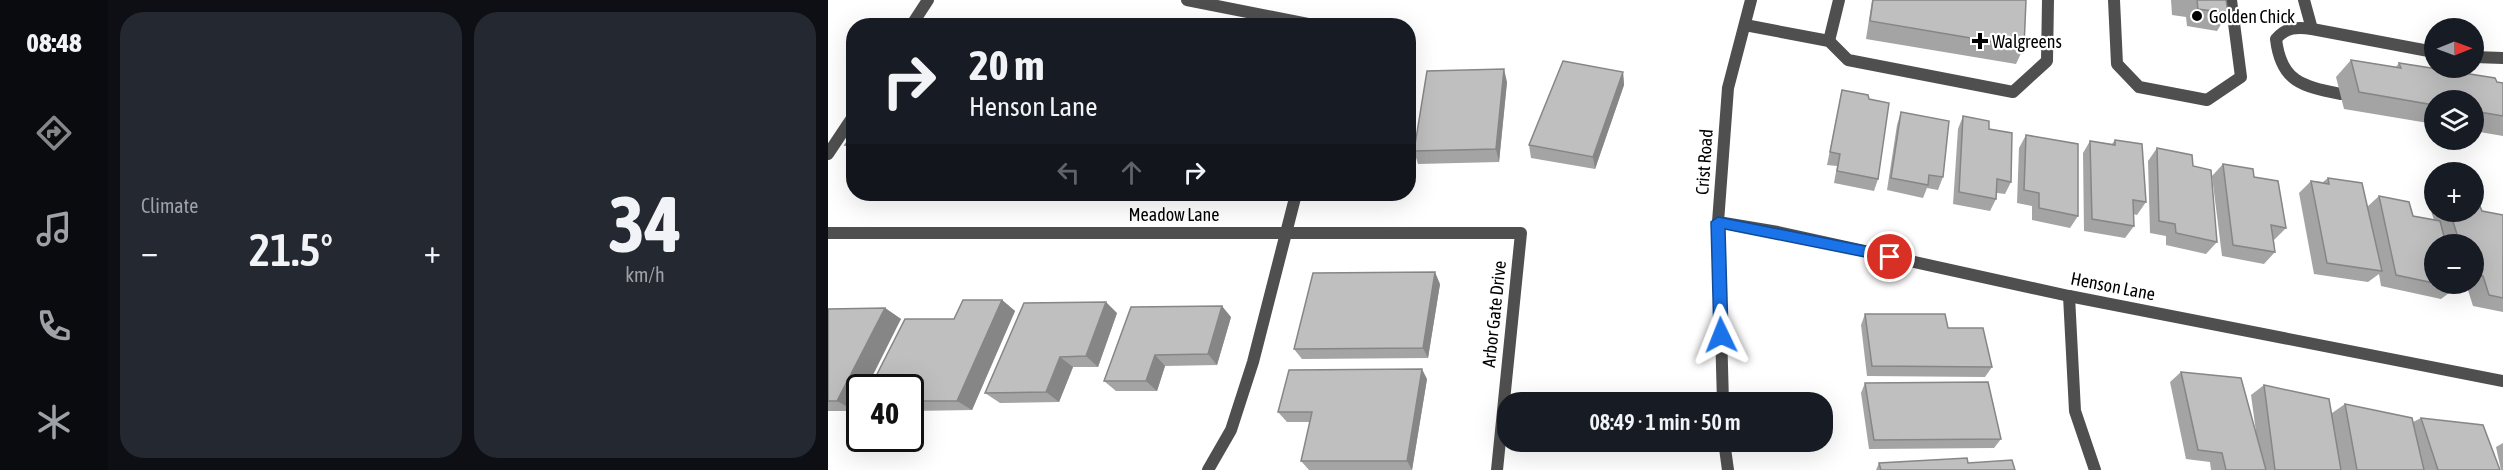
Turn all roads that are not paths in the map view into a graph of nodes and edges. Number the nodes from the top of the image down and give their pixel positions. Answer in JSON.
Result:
{"nodes":[{"id":1,"x":928,"y":0,"type":"edge"},
{"id":2,"x":1187,"y":0,"type":"edge"},
{"id":3,"x":1751,"y":0,"type":"edge"},
{"id":4,"x":1839,"y":0,"type":"edge"},
{"id":5,"x":2048,"y":0,"type":"edge"},
{"id":6,"x":2114,"y":0,"type":"edge"},
{"id":7,"x":2231,"y":0,"type":"edge"},
{"id":8,"x":2304,"y":0,"type":"edge"},
{"id":9,"x":916,"y":18,"type":"edge"},
{"id":10,"x":1278,"y":18,"type":"edge"},
{"id":11,"x":1745,"y":26,"type":"junction"},
{"id":12,"x":2312,"y":29,"type":"junction"},
{"id":13,"x":1829,"y":41,"type":"junction"},
{"id":14,"x":2424,"y":50,"type":"edge"},
{"id":15,"x":2484,"y":57,"type":"edge"},
{"id":16,"x":2503,"y":58,"type":"edge"},
{"id":17,"x":2340,"y":94,"type":"dead end"},
{"id":18,"x":846,"y":127,"type":"edge"},
{"id":19,"x":828,"y":154,"type":"edge"},
{"id":20,"x":1294,"y":201,"type":"edge"},
{"id":21,"x":1718,"y":222,"type":"junction"},
{"id":22,"x":1285,"y":231,"type":"junction"},
{"id":23,"x":828,"y":233,"type":"edge"},
{"id":24,"x":1521,"y":233,"type":"joint"},
{"id":25,"x":2069,"y":296,"type":"junction"},
{"id":26,"x":2503,"y":381,"type":"edge"},
{"id":27,"x":1723,"y":392,"type":"edge"},
{"id":28,"x":1726,"y":452,"type":"edge"},
{"id":29,"x":1208,"y":470,"type":"edge"},
{"id":30,"x":1497,"y":470,"type":"edge"},
{"id":31,"x":1728,"y":470,"type":"edge"},
{"id":32,"x":2095,"y":470,"type":"edge"}],
"edges":[{"from":1,"to":9,"type":"street"},
{"from":2,"to":10,"type":"street"},
{"from":3,"to":11,"type":"street","name":"Crist Road"},
{"from":4,"to":13,"type":"street"},
{"from":5,"to":13,"type":"street"},
{"from":6,"to":7,"type":"street"},
{"from":8,"to":12,"type":"street"},
{"from":11,"to":13,"type":"street"},
{"from":11,"to":21,"type":"street","name":"Crist Road"},
{"from":12,"to":14,"type":"street"},
{"from":12,"to":17,"type":"street"},
{"from":15,"to":16,"type":"street"},
{"from":18,"to":19,"type":"street"},
{"from":20,"to":22,"type":"street"},
{"from":21,"to":25,"type":"street","name":"Henson Lane"},
{"from":21,"to":27,"type":"street","name":"Crist Road"},
{"from":22,"to":23,"type":"street","name":"Meadow Lane"},
{"from":22,"to":24,"type":"street","name":"Meadow Lane"},
{"from":22,"to":29,"type":"street"},
{"from":24,"to":30,"type":"street","name":"Arbor Gate Drive"},
{"from":25,"to":26,"type":"street","name":"Henson Lane"},
{"from":25,"to":32,"type":"street"},
{"from":28,"to":31,"type":"street"}]}
